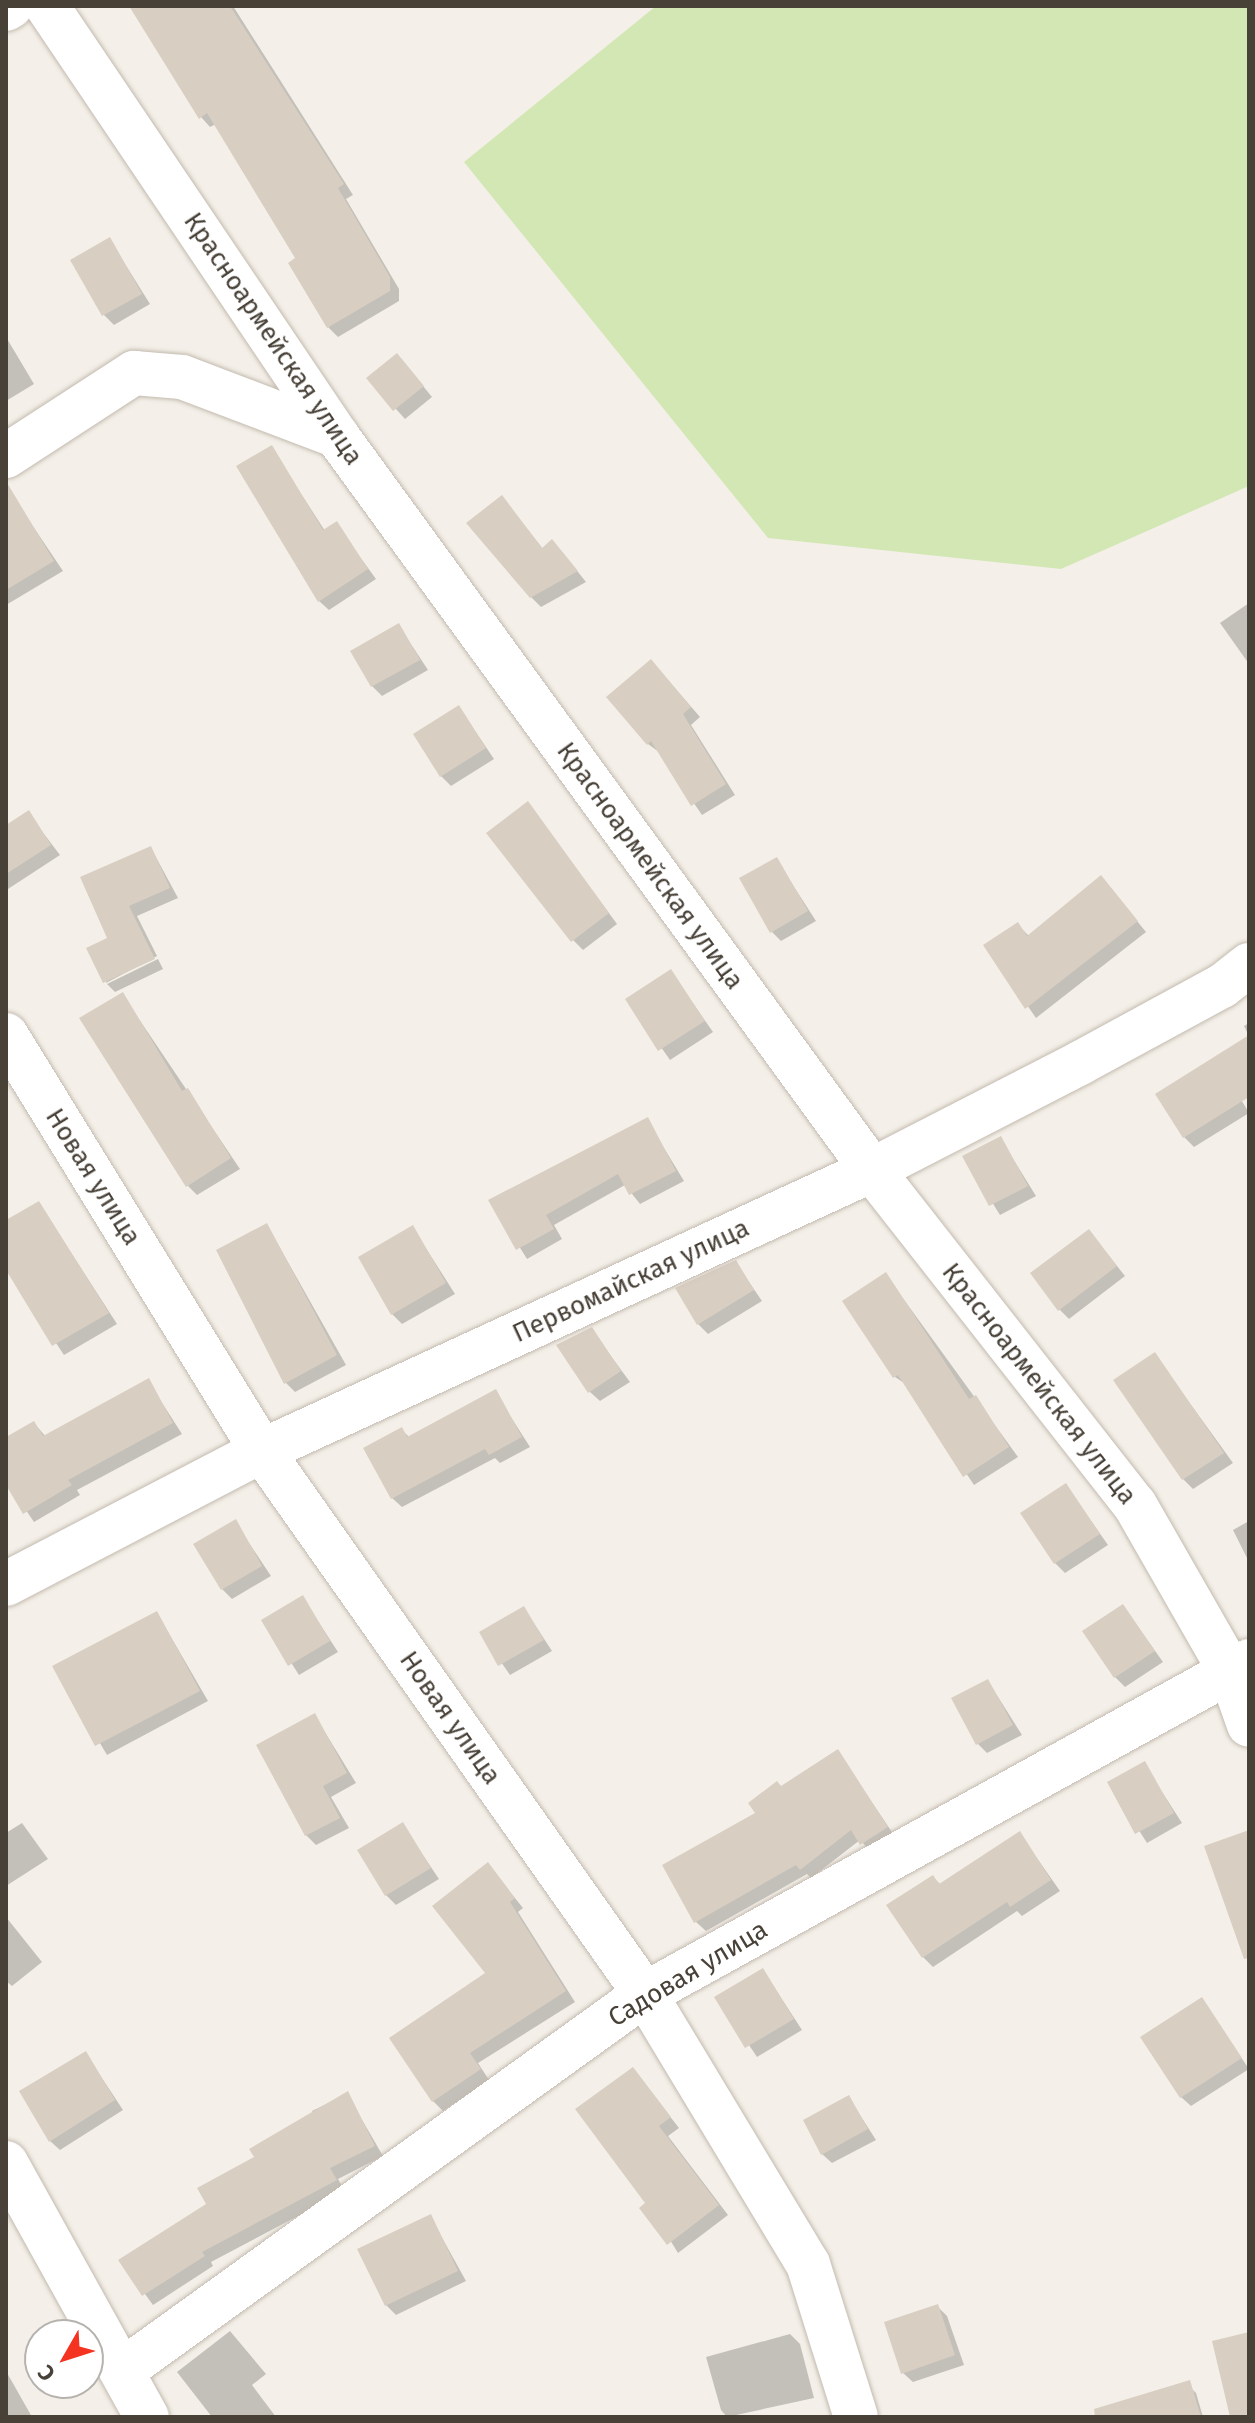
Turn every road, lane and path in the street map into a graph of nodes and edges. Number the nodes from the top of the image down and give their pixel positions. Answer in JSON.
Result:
{"nodes":[{"id":1,"x":47,"y":6,"type":"edge"},
{"id":2,"x":337,"y":436,"type":"junction"},
{"id":3,"x":6,"y":456,"type":"edge"},
{"id":4,"x":1249,"y":965,"type":"edge"},
{"id":5,"x":6,"y":1035,"type":"edge"},
{"id":6,"x":872,"y":1170,"type":"junction"},
{"id":7,"x":262,"y":1451,"type":"junction"},
{"id":8,"x":6,"y":1584,"type":"edge"},
{"id":9,"x":1239,"y":1666,"type":"edge"},
{"id":10,"x":1249,"y":1725,"type":"edge"},
{"id":11,"x":645,"y":1994,"type":"junction"},
{"id":12,"x":6,"y":2163,"type":"edge"},
{"id":13,"x":123,"y":2370,"type":"junction"},
{"id":14,"x":147,"y":2417,"type":"edge"},
{"id":15,"x":856,"y":2417,"type":"edge"}],
"edges":[{"from":1,"to":2,"type":"street","name":"Красноармейская улица"},
{"from":2,"to":3,"type":"street"},
{"from":2,"to":6,"type":"street","name":"Красноармейская улица"},
{"from":4,"to":6,"type":"street","name":"Первомайская улица"},
{"from":5,"to":7,"type":"street","name":"Новая улица"},
{"from":6,"to":7,"type":"street","name":"Первомайская улица"},
{"from":6,"to":9,"type":"street","name":"Красноармейская улица"},
{"from":7,"to":8,"type":"street","name":"Первомайская улица"},
{"from":7,"to":11,"type":"street","name":"Новая улица"},
{"from":9,"to":10,"type":"street","name":"Красноармейская улица"},
{"from":9,"to":11,"type":"street","name":"Садовая улица"},
{"from":11,"to":13,"type":"street","name":"Садовая улица"},
{"from":11,"to":15,"type":"street","name":"Новая улица"},
{"from":12,"to":13,"type":"street"},
{"from":13,"to":14,"type":"street"}]}
